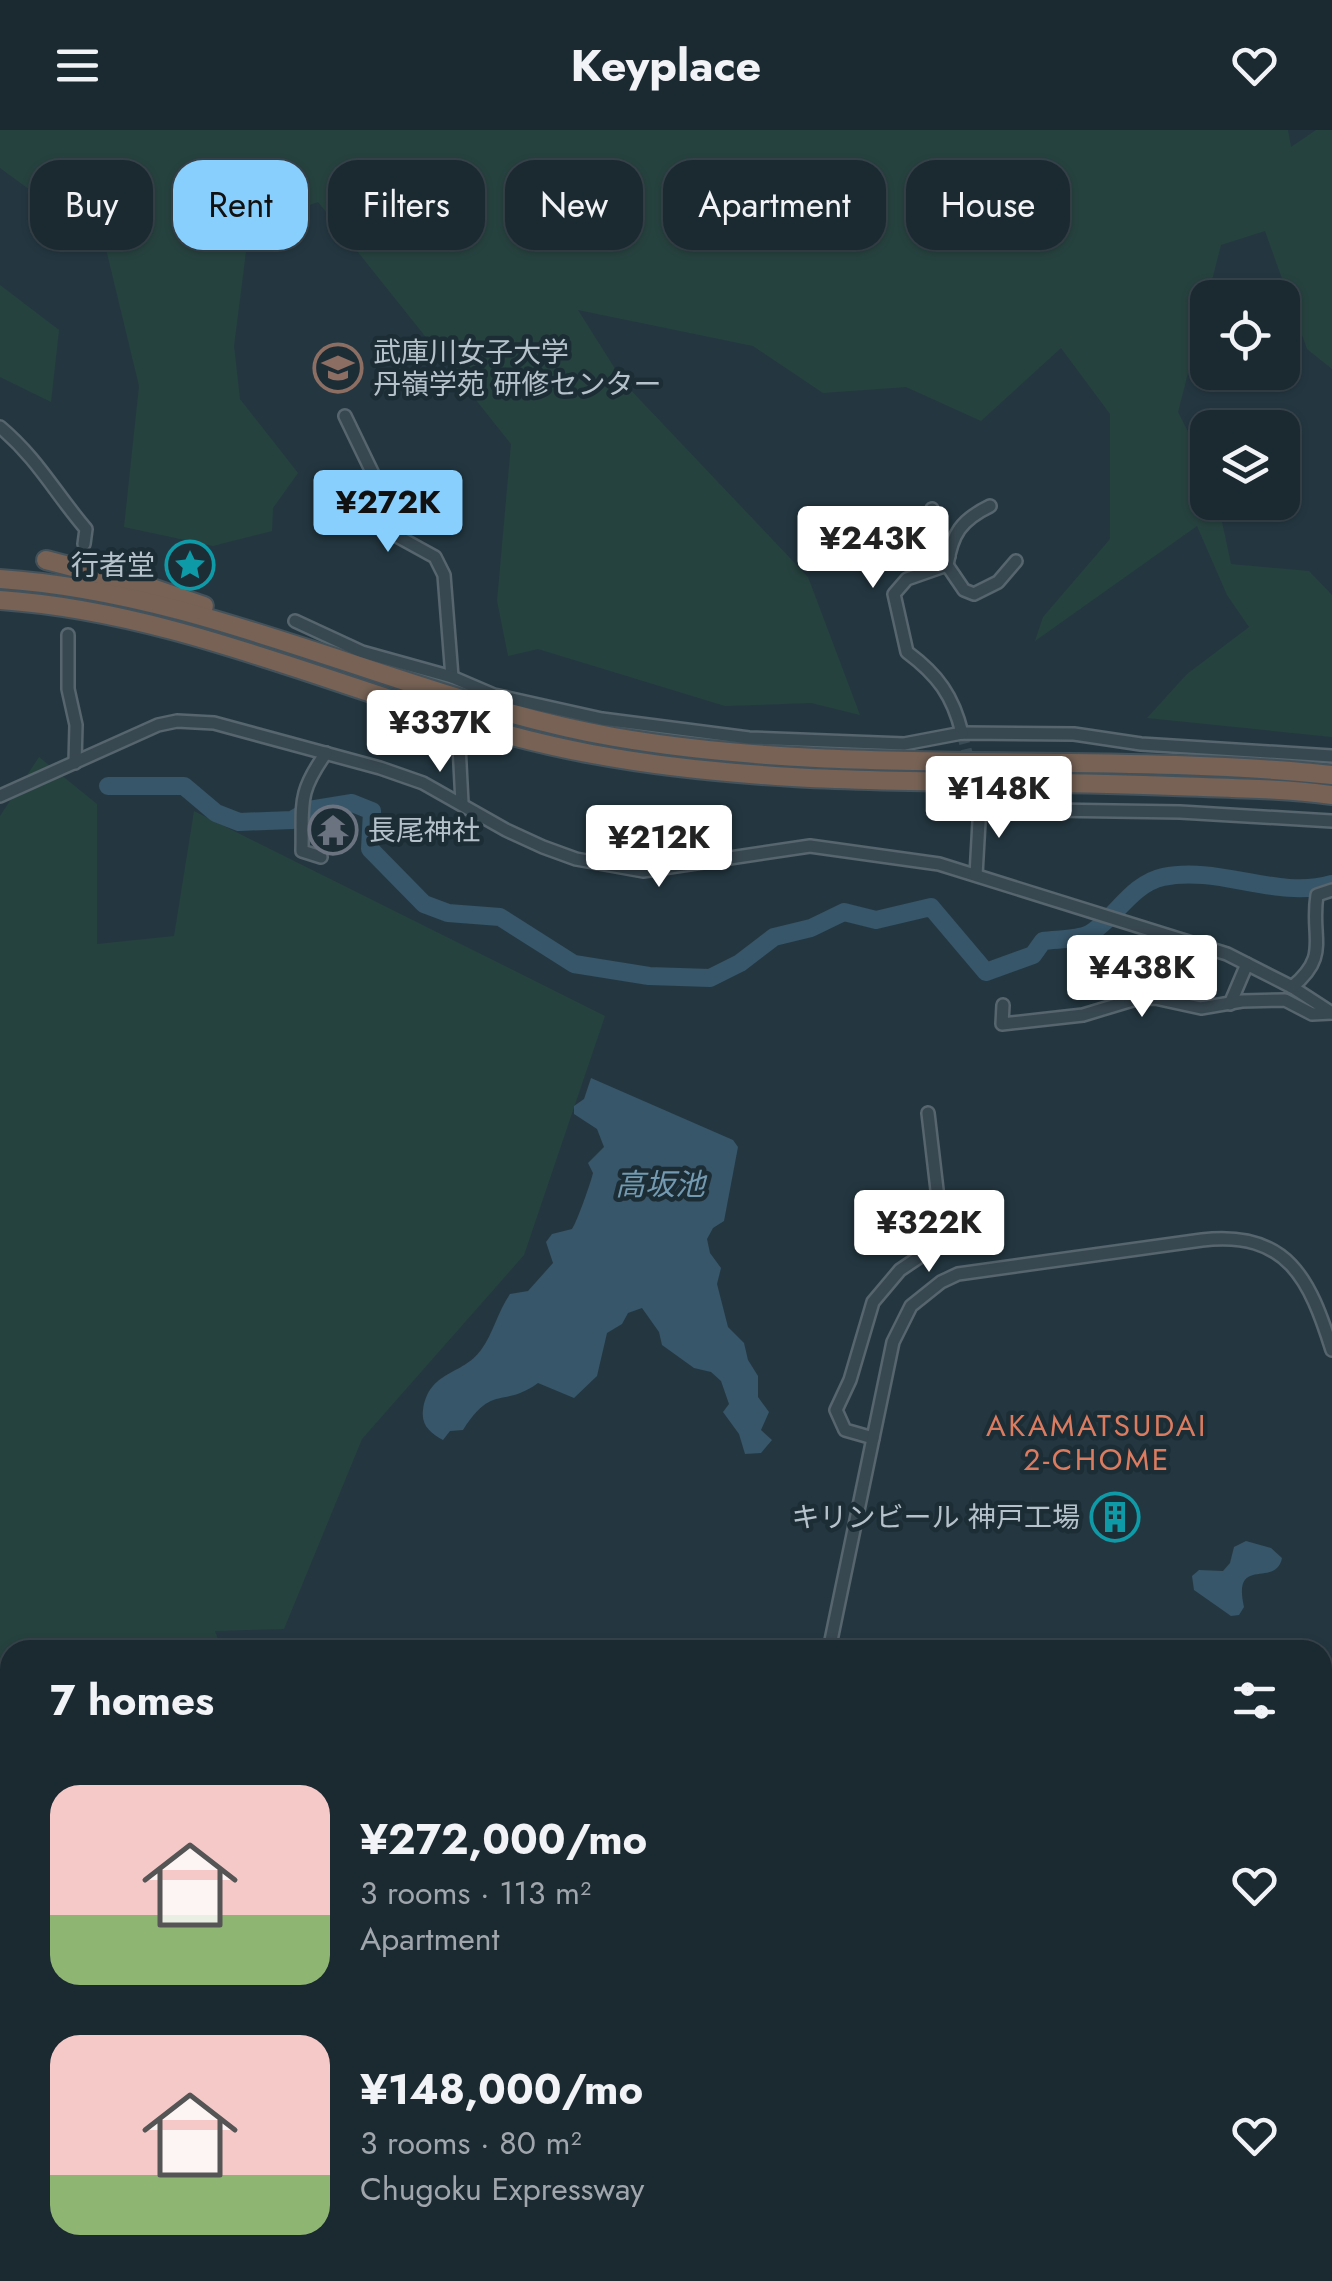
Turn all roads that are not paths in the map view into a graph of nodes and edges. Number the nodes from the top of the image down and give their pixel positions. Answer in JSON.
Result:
{"nodes":[{"id":1,"x":346,"y":416,"type":"dead end"},
{"id":2,"x":0,"y":428,"type":"edge"},
{"id":3,"x":990,"y":506,"type":"dead end"},
{"id":4,"x":932,"y":509,"type":"dead end"},
{"id":5,"x":84,"y":544,"type":"dead end"},
{"id":6,"x":46,"y":560,"type":"dead end"},
{"id":7,"x":948,"y":560,"type":"junction"},
{"id":8,"x":1016,"y":561,"type":"dead end"},
{"id":9,"x":0,"y":579,"type":"edge"},
{"id":10,"x":0,"y":600,"type":"edge"},
{"id":11,"x":295,"y":621,"type":"dead end"},
{"id":12,"x":68,"y":635,"type":"dead end"},
{"id":13,"x":314,"y":653,"type":"junction"},
{"id":14,"x":452,"y":676,"type":"junction"},
{"id":15,"x":962,"y":734,"type":"junction"},
{"id":16,"x":459,"y":745,"type":"tunnel mouth"},
{"id":17,"x":326,"y":753,"type":"junction"},
{"id":18,"x":1332,"y":756,"type":"edge"},
{"id":19,"x":75,"y":763,"type":"junction"},
{"id":20,"x":1332,"y":775,"type":"edge"},
{"id":21,"x":1332,"y":795,"type":"edge"},
{"id":22,"x":0,"y":796,"type":"edge"},
{"id":23,"x":462,"y":803,"type":"junction"},
{"id":24,"x":1332,"y":821,"type":"edge"},
{"id":25,"x":320,"y":857,"type":"dead end"},
{"id":26,"x":976,"y":875,"type":"junction"},
{"id":27,"x":1332,"y":890,"type":"edge"},
{"id":28,"x":1247,"y":964,"type":"junction"},
{"id":29,"x":1292,"y":986,"type":"junction"},
{"id":30,"x":1230,"y":1004,"type":"junction"},
{"id":31,"x":1003,"y":1005,"type":"dead end"},
{"id":32,"x":1332,"y":1012,"type":"edge"},
{"id":33,"x":928,"y":1114,"type":"dead end"},
{"id":34,"x":1332,"y":1350,"type":"edge"},
{"id":35,"x":873,"y":1438,"type":"junction"},
{"id":36,"x":831,"y":1640,"type":"edge"}],
"edges":[{"from":1,"to":14,"type":"street"},
{"from":2,"to":5,"type":"street"},
{"from":3,"to":7,"type":"street"},
{"from":4,"to":7,"type":"street"},
{"from":6,"to":13,"type":"highway"},
{"from":7,"to":8,"type":"street"},
{"from":7,"to":15,"type":"street"},
{"from":9,"to":13,"type":"highway"},
{"from":10,"to":21,"type":"highway"},
{"from":11,"to":14,"type":"street"},
{"from":12,"to":19,"type":"street"},
{"from":13,"to":20,"type":"highway"},
{"from":14,"to":15,"type":"street"},
{"from":15,"to":18,"type":"street"},
{"from":16,"to":23,"type":"street"},
{"from":17,"to":19,"type":"street"},
{"from":17,"to":23,"type":"street"},
{"from":17,"to":25,"type":"street"},
{"from":19,"to":22,"type":"street"},
{"from":23,"to":26,"type":"street"},
{"from":24,"to":26,"type":"street"},
{"from":26,"to":28,"type":"street"},
{"from":27,"to":29,"type":"street"},
{"from":28,"to":29,"type":"street"},
{"from":28,"to":30,"type":"street"},
{"from":29,"to":32,"type":"street"},
{"from":30,"to":31,"type":"street"},
{"from":30,"to":32,"type":"street"},
{"from":33,"to":35,"type":"street"},
{"from":34,"to":35,"type":"street"},
{"from":35,"to":36,"type":"street"}]}
